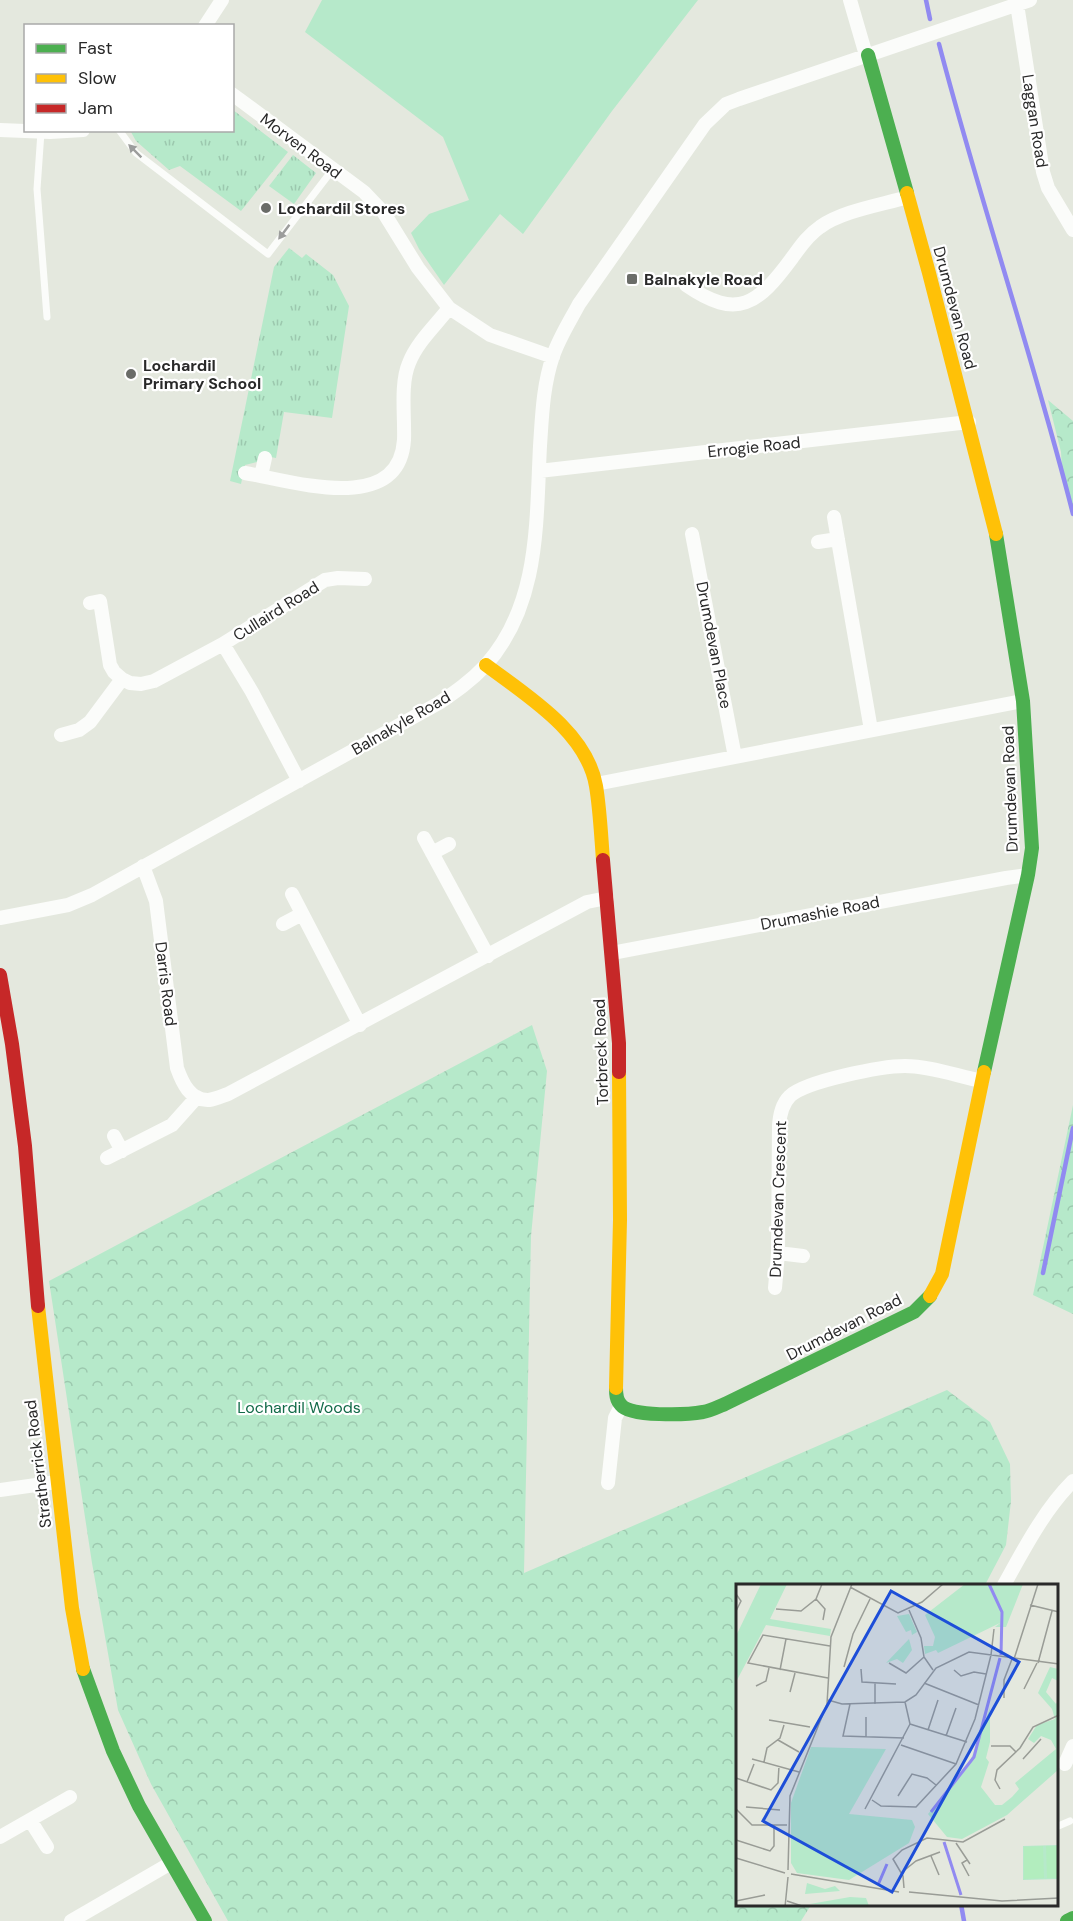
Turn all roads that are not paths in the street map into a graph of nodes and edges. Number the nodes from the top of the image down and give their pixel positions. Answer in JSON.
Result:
{"nodes":[{"id":1,"x":222,"y":0,"type":"edge"},
{"id":2,"x":850,"y":0,"type":"edge"},
{"id":3,"x":1023,"y":2,"type":"edge"},
{"id":4,"x":206,"y":24,"type":"edge"},
{"id":5,"x":867,"y":55,"type":"junction"},
{"id":6,"x":234,"y":95,"type":"edge"},
{"id":7,"x":0,"y":130,"type":"edge"},
{"id":8,"x":24,"y":131,"type":"edge"},
{"id":9,"x":41,"y":132,"type":"edge"},
{"id":10,"x":120,"y":132,"type":"edge"},
{"id":11,"x":333,"y":169,"type":"junction"},
{"id":12,"x":908,"y":197,"type":"junction"},
{"id":13,"x":1073,"y":230,"type":"edge"},
{"id":14,"x":686,"y":285,"type":"dead end"},
{"id":15,"x":449,"y":308,"type":"junction"},
{"id":16,"x":47,"y":317,"type":"dead end"},
{"id":17,"x":553,"y":357,"type":"junction"},
{"id":18,"x":969,"y":422,"type":"junction"},
{"id":19,"x":265,"y":458,"type":"dead end"},
{"id":20,"x":539,"y":471,"type":"junction"},
{"id":21,"x":245,"y":473,"type":"dead end"},
{"id":22,"x":261,"y":476,"type":"junction"},
{"id":23,"x":834,"y":517,"type":"dead end"},
{"id":24,"x":692,"y":534,"type":"dead end"},
{"id":25,"x":838,"y":539,"type":"junction"},
{"id":26,"x":818,"y":542,"type":"dead end"},
{"id":27,"x":365,"y":579,"type":"dead end"},
{"id":28,"x":90,"y":603,"type":"dead end"},
{"id":29,"x":223,"y":644,"type":"junction"},
{"id":30,"x":486,"y":665,"type":"junction"},
{"id":31,"x":122,"y":679,"type":"junction"},
{"id":32,"x":1023,"y":701,"type":"junction"},
{"id":33,"x":871,"y":730,"type":"junction"},
{"id":34,"x":61,"y":734,"type":"dead end"},
{"id":35,"x":735,"y":757,"type":"junction"},
{"id":36,"x":299,"y":781,"type":"junction"},
{"id":37,"x":596,"y":784,"type":"junction"},
{"id":38,"x":424,"y":838,"type":"dead end"},
{"id":39,"x":449,"y":844,"type":"dead end"},
{"id":40,"x":432,"y":853,"type":"junction"},
{"id":41,"x":143,"y":866,"type":"junction"},
{"id":42,"x":1028,"y":875,"type":"junction"},
{"id":43,"x":292,"y":894,"type":"dead end"},
{"id":44,"x":607,"y":898,"type":"junction"},
{"id":45,"x":302,"y":914,"type":"junction"},
{"id":46,"x":0,"y":918,"type":"edge"},
{"id":47,"x":283,"y":924,"type":"dead end"},
{"id":48,"x":612,"y":953,"type":"junction"},
{"id":49,"x":488,"y":956,"type":"junction"},
{"id":50,"x":0,"y":975,"type":"edge"},
{"id":51,"x":360,"y":1025,"type":"junction"},
{"id":52,"x":982,"y":1082,"type":"junction"},
{"id":53,"x":197,"y":1097,"type":"junction"},
{"id":54,"x":114,"y":1136,"type":"dead end"},
{"id":55,"x":122,"y":1150,"type":"junction"},
{"id":56,"x":107,"y":1158,"type":"dead end"},
{"id":57,"x":778,"y":1253,"type":"junction"},
{"id":58,"x":803,"y":1256,"type":"dead end"},
{"id":59,"x":775,"y":1288,"type":"dead end"},
{"id":60,"x":621,"y":1406,"type":"junction"},
{"id":61,"x":1073,"y":1481,"type":"edge"},
{"id":62,"x":57,"y":1482,"type":"junction"},
{"id":63,"x":608,"y":1483,"type":"dead end"},
{"id":64,"x":0,"y":1490,"type":"edge"},
{"id":65,"x":1005,"y":1584,"type":"edge"},
{"id":66,"x":1073,"y":1746,"type":"edge"},
{"id":67,"x":1065,"y":1765,"type":"edge"},
{"id":68,"x":70,"y":1797,"type":"dead end"},
{"id":69,"x":30,"y":1820,"type":"junction"},
{"id":70,"x":1070,"y":1821,"type":"dead end"},
{"id":71,"x":1058,"y":1826,"type":"edge"},
{"id":72,"x":0,"y":1837,"type":"edge"},
{"id":73,"x":46,"y":1848,"type":"dead end"},
{"id":74,"x":171,"y":1863,"type":"junction"},
{"id":75,"x":86,"y":1917,"type":"edge"},
{"id":76,"x":1073,"y":1918,"type":"edge"},
{"id":77,"x":71,"y":1921,"type":"edge"},
{"id":78,"x":205,"y":1921,"type":"edge"},
{"id":79,"x":1067,"y":1921,"type":"edge"}],
"edges":[{"from":1,"to":4,"type":"street"},
{"from":2,"to":5,"type":"street"},
{"from":3,"to":5,"type":"street","name":"Balnakyle Road"},
{"from":3,"to":13,"type":"street","name":"Laggan Road"},
{"from":5,"to":12,"type":"street","name":"Drumdevan Road"},
{"from":5,"to":17,"type":"street","name":"Balnakyle Road"},
{"from":6,"to":11,"type":"street","name":"Morven Road"},
{"from":7,"to":8,"type":"street"},
{"from":9,"to":16,"type":"lane"},
{"from":11,"to":10,"type":"lane","one_way":true},
{"from":11,"to":15,"type":"street","name":"Morven Road"},
{"from":12,"to":14,"type":"street"},
{"from":12,"to":18,"type":"street","name":"Drumdevan Road"},
{"from":15,"to":17,"type":"street","name":"Morven Road"},
{"from":15,"to":22,"type":"street"},
{"from":17,"to":20,"type":"street","name":"Balnakyle Road"},
{"from":18,"to":20,"type":"street","name":"Errogie Road"},
{"from":18,"to":32,"type":"street","name":"Drumdevan Road"},
{"from":19,"to":22,"type":"street"},
{"from":20,"to":30,"type":"street","name":"Balnakyle Road"},
{"from":21,"to":22,"type":"street"},
{"from":23,"to":25,"type":"street"},
{"from":24,"to":35,"type":"street","name":"Drumdevan Place"},
{"from":25,"to":26,"type":"street"},
{"from":25,"to":33,"type":"street"},
{"from":27,"to":29,"type":"street","name":"Cullaird Road"},
{"from":28,"to":31,"type":"street"},
{"from":29,"to":31,"type":"street","name":"Cullaird Road"},
{"from":29,"to":36,"type":"street","name":"Cullaird Road"},
{"from":30,"to":36,"type":"street","name":"Balnakyle Road"},
{"from":30,"to":37,"type":"street","name":"Torbreck Road"},
{"from":31,"to":34,"type":"street"},
{"from":32,"to":33,"type":"street"},
{"from":32,"to":42,"type":"street","name":"Drumdevan Road"},
{"from":33,"to":35,"type":"street"},
{"from":35,"to":37,"type":"street"},
{"from":36,"to":41,"type":"street","name":"Balnakyle Road"},
{"from":37,"to":44,"type":"street","name":"Torbreck Road"},
{"from":38,"to":40,"type":"street"},
{"from":39,"to":40,"type":"street"},
{"from":40,"to":49,"type":"street"},
{"from":41,"to":46,"type":"street","name":"Balnakyle Road"},
{"from":41,"to":53,"type":"street","name":"Darris Road"},
{"from":42,"to":48,"type":"street","name":"Drumashie Road"},
{"from":42,"to":52,"type":"street","name":"Drumdevan Road"},
{"from":43,"to":45,"type":"street"},
{"from":44,"to":48,"type":"street","name":"Torbreck Road"},
{"from":44,"to":49,"type":"street"},
{"from":45,"to":47,"type":"street"},
{"from":45,"to":51,"type":"street"},
{"from":48,"to":60,"type":"street","name":"Torbreck Road"},
{"from":49,"to":51,"type":"street"},
{"from":50,"to":62,"type":"street","name":"Stratherrick Road"},
{"from":51,"to":53,"type":"street"},
{"from":52,"to":57,"type":"street","name":"Drumdevan Crescent"},
{"from":52,"to":60,"type":"street","name":"Drumdevan Road"},
{"from":53,"to":55,"type":"street"},
{"from":54,"to":55,"type":"street"},
{"from":55,"to":56,"type":"street"},
{"from":57,"to":58,"type":"street"},
{"from":57,"to":59,"type":"street","name":"Drumdevan Crescent"},
{"from":60,"to":63,"type":"street","name":"Torbreck Road"},
{"from":61,"to":65,"type":"street"},
{"from":62,"to":64,"type":"street"},
{"from":62,"to":74,"type":"street","name":"Stratherrick Road"},
{"from":66,"to":67,"type":"street"},
{"from":68,"to":69,"type":"street"},
{"from":69,"to":72,"type":"street"},
{"from":69,"to":73,"type":"street"},
{"from":70,"to":71,"type":"lane"},
{"from":74,"to":75,"type":"street"},
{"from":74,"to":78,"type":"street","name":"Stratherrick Road"},
{"from":75,"to":77,"type":"street"},
{"from":76,"to":79,"type":"street"}]}
